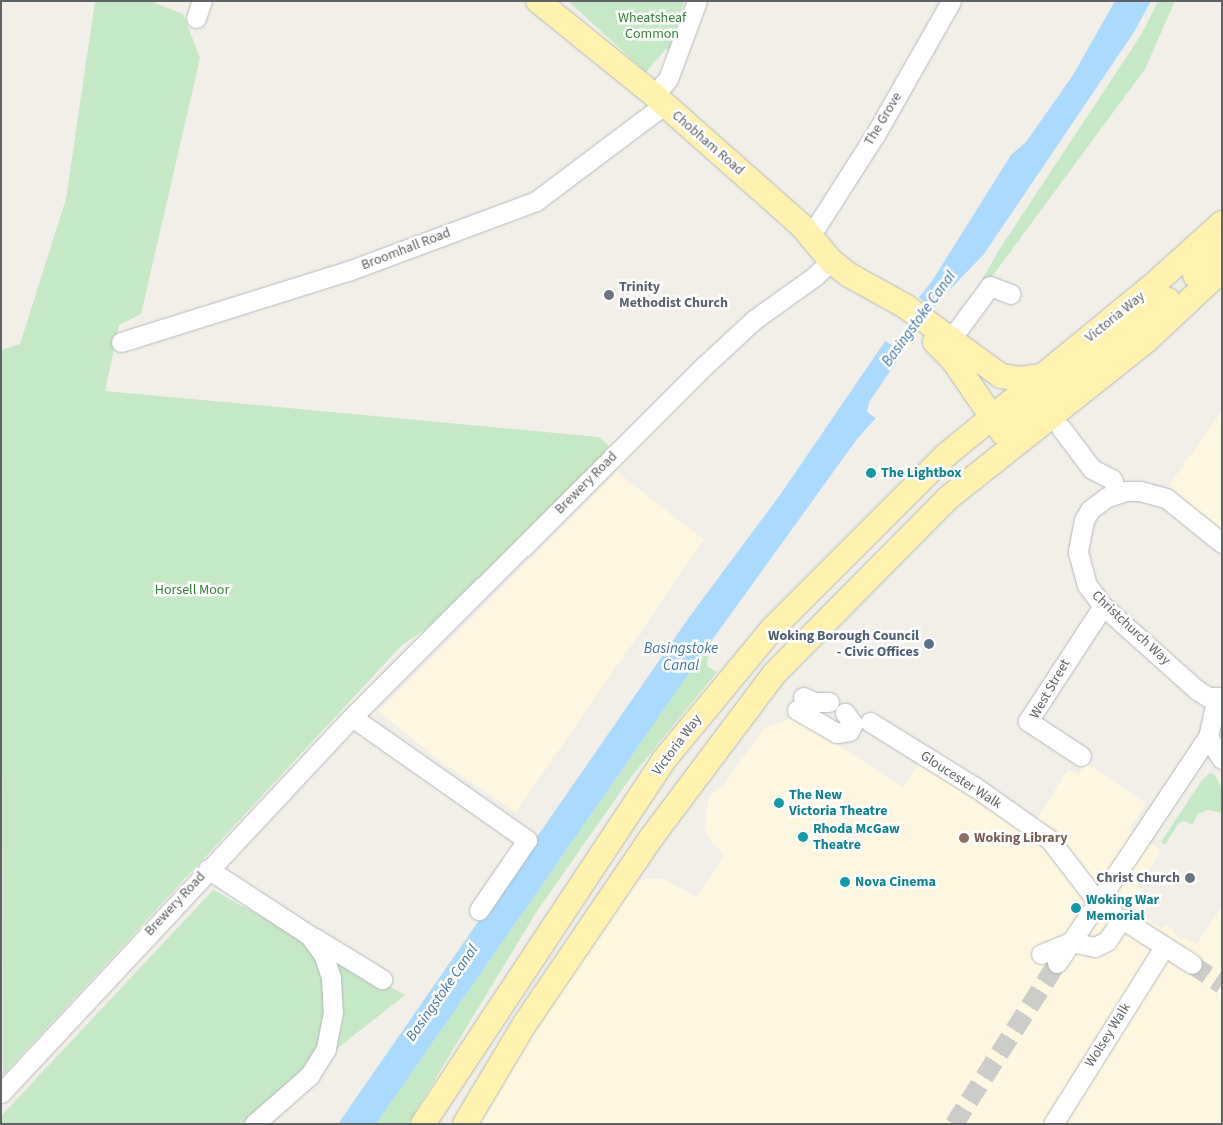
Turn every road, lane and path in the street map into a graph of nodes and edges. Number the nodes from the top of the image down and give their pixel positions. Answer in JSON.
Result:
{"nodes":[{"id":1,"x":538,"y":1,"type":"edge"},
{"id":2,"x":697,"y":1,"type":"edge"},
{"id":3,"x":951,"y":1,"type":"edge"},
{"id":4,"x":659,"y":100,"type":"junction"},
{"id":5,"x":1222,"y":223,"type":"edge"},
{"id":6,"x":811,"y":235,"type":"junction"},
{"id":7,"x":1222,"y":250,"type":"edge"},
{"id":8,"x":831,"y":261,"type":"junction"},
{"id":9,"x":1222,"y":270,"type":"edge"},
{"id":10,"x":1011,"y":294,"type":"dead end"},
{"id":11,"x":943,"y":334,"type":"junction"},
{"id":12,"x":121,"y":342,"type":"dead end"},
{"id":13,"x":1042,"y":376,"type":"junction"},
{"id":14,"x":965,"y":382,"type":"junction"},
{"id":15,"x":1010,"y":421,"type":"junction"},
{"id":16,"x":1061,"y":428,"type":"dead end"},
{"id":17,"x":946,"y":455,"type":"junction"},
{"id":18,"x":1117,"y":493,"type":"junction"},
{"id":19,"x":1222,"y":542,"type":"edge"},
{"id":20,"x":1103,"y":606,"type":"junction"},
{"id":21,"x":1219,"y":697,"type":"edge"},
{"id":22,"x":810,"y":705,"type":"dead end"},
{"id":23,"x":845,"y":712,"type":"dead end"},
{"id":24,"x":352,"y":717,"type":"junction"},
{"id":25,"x":870,"y":722,"type":"dead end"},
{"id":26,"x":1208,"y":737,"type":"junction"},
{"id":27,"x":1081,"y":756,"type":"dead end"},
{"id":28,"x":1222,"y":759,"type":"edge"},
{"id":29,"x":208,"y":869,"type":"junction"},
{"id":30,"x":1097,"y":901,"type":"junction"},
{"id":31,"x":479,"y":910,"type":"dead end"},
{"id":32,"x":1118,"y":916,"type":"junction"},
{"id":33,"x":309,"y":935,"type":"junction"},
{"id":34,"x":1070,"y":942,"type":"junction"},
{"id":35,"x":1164,"y":947,"type":"junction"},
{"id":36,"x":1049,"y":958,"type":"tunnel mouth"},
{"id":37,"x":1192,"y":964,"type":"tunnel mouth"},
{"id":38,"x":382,"y":979,"type":"dead end"},
{"id":39,"x":1,"y":1093,"type":"edge"},
{"id":40,"x":254,"y":1124,"type":"edge"},
{"id":41,"x":423,"y":1124,"type":"edge"},
{"id":42,"x":465,"y":1124,"type":"edge"},
{"id":43,"x":1053,"y":1124,"type":"edge"}],
"edges":[{"from":1,"to":4,"type":"main road","name":"Chobham Road"},
{"from":2,"to":4,"type":"street","name":"Broomhall Road"},
{"from":3,"to":6,"type":"street","name":"The Grove"},
{"from":4,"to":6,"type":"main road","name":"Chobham Road"},
{"from":4,"to":12,"type":"street","name":"Broomhall Road"},
{"from":5,"to":13,"type":"main road","name":"Victoria Way"},
{"from":6,"to":8,"type":"main road","name":"Chobham Road"},
{"from":7,"to":15,"type":"main road","name":"Victoria Way"},
{"from":8,"to":11,"type":"main road","name":"Chobham Road"},
{"from":8,"to":24,"type":"street","name":"Brewery Road"},
{"from":9,"to":15,"type":"main road","name":"Victoria Way"},
{"from":10,"to":11,"type":"street"},
{"from":11,"to":13,"type":"main road","name":"Chobham Road"},
{"from":11,"to":14,"type":"main road","name":"Chobham Road"},
{"from":11,"to":15,"type":"main road","name":"Chobham Road"},
{"from":13,"to":15,"type":"main road","name":"Victoria Way"},
{"from":14,"to":15,"type":"main road","name":"Chobham Road"},
{"from":14,"to":17,"type":"main road","name":"Chobham Road"},
{"from":15,"to":17,"type":"main road","name":"Victoria Way"},
{"from":15,"to":42,"type":"main road","name":"Victoria Way"},
{"from":16,"to":18,"type":"street"},
{"from":17,"to":41,"type":"main road","name":"Victoria Way"},
{"from":18,"to":19,"type":"street"},
{"from":18,"to":20,"type":"street","name":"Christchurch Way"},
{"from":20,"to":21,"type":"street","name":"Christchurch Way"},
{"from":20,"to":27,"type":"street","name":"West Street"},
{"from":21,"to":26,"type":"street"},
{"from":22,"to":23,"type":"street"},
{"from":24,"to":29,"type":"street","name":"Brewery Road"},
{"from":24,"to":31,"type":"street"},
{"from":25,"to":30,"type":"street","name":"Gloucester Walk"},
{"from":26,"to":28,"type":"street"},
{"from":26,"to":30,"type":"street"},
{"from":29,"to":33,"type":"street"},
{"from":29,"to":39,"type":"street","name":"Brewery Road"},
{"from":30,"to":32,"type":"street","name":"Gloucester Walk"},
{"from":30,"to":34,"type":"street"},
{"from":32,"to":34,"type":"street"},
{"from":32,"to":35,"type":"street","name":"Gloucester Walk"},
{"from":33,"to":38,"type":"street"},
{"from":33,"to":40,"type":"street"},
{"from":34,"to":36,"type":"street"},
{"from":35,"to":37,"type":"street","name":"Gloucester Walk"},
{"from":35,"to":43,"type":"street","name":"Wolsey Walk"}]}
